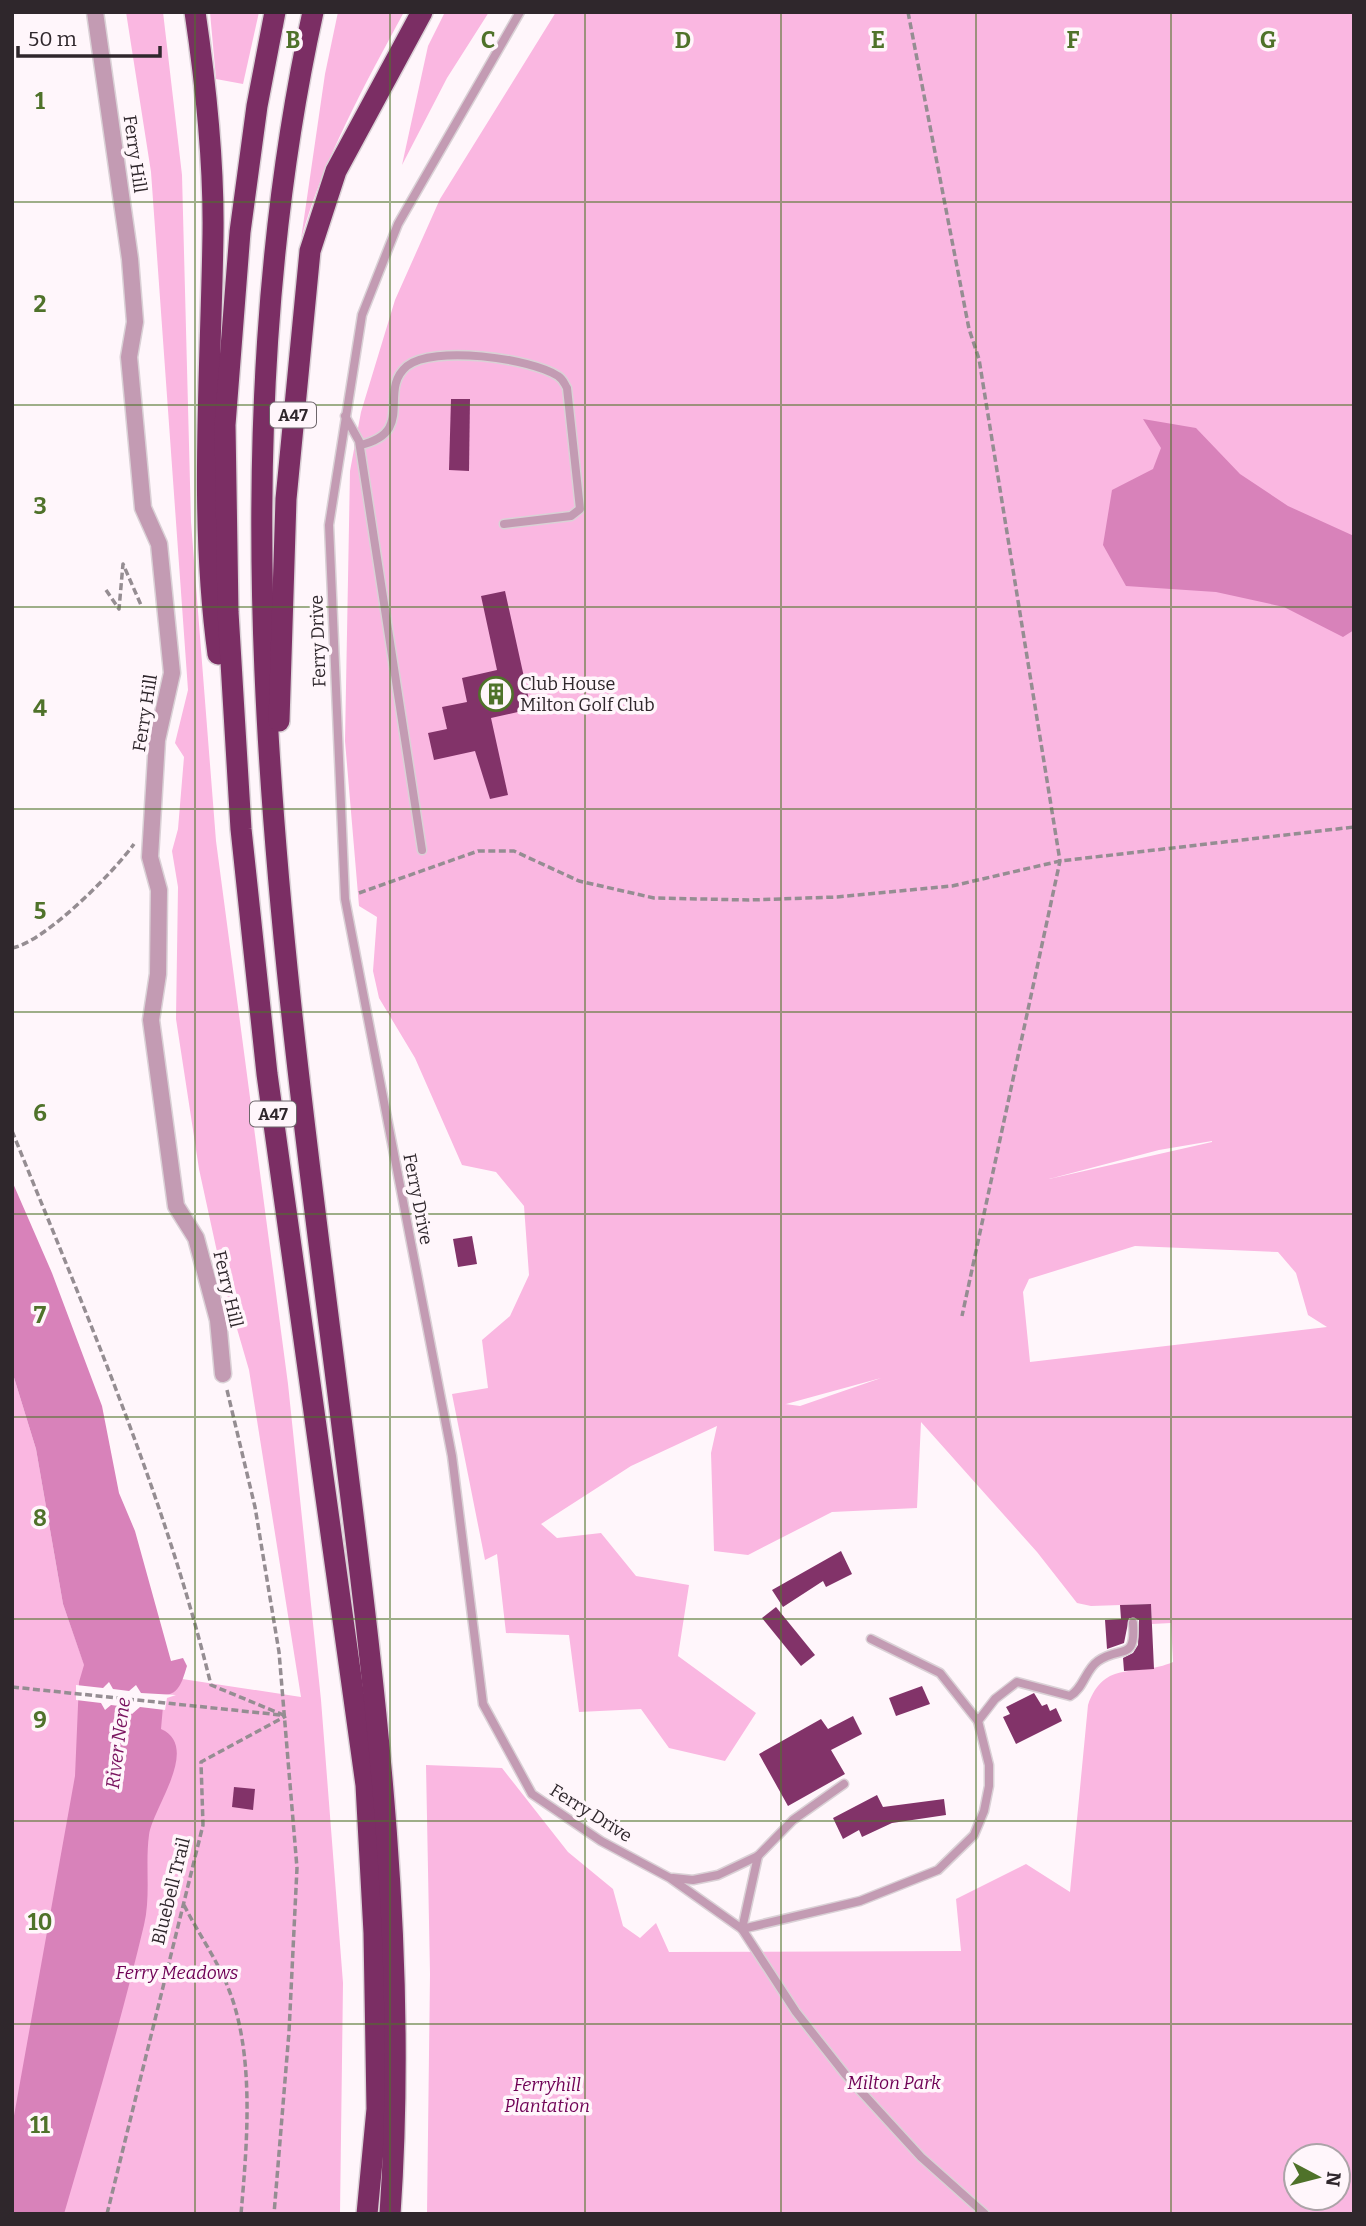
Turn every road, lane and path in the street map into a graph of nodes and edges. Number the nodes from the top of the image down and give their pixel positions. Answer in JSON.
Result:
{"nodes":[{"id":1,"x":95,"y":12,"type":"edge"},
{"id":2,"x":195,"y":12,"type":"edge"},
{"id":3,"x":275,"y":12,"type":"edge"},
{"id":4,"x":313,"y":12,"type":"edge"},
{"id":5,"x":422,"y":12,"type":"edge"},
{"id":6,"x":520,"y":12,"type":"edge"},
{"id":7,"x":908,"y":12,"type":"edge"},
{"id":8,"x":345,"y":416,"type":"junction"},
{"id":9,"x":360,"y":445,"type":"junction"},
{"id":10,"x":504,"y":524,"type":"dead end"},
{"id":11,"x":106,"y":590,"type":"dead end"},
{"id":12,"x":141,"y":605,"type":"dead end"},
{"id":13,"x":1354,"y":827,"type":"edge"},
{"id":14,"x":241,"y":829,"type":"junction"},
{"id":15,"x":275,"y":844,"type":"junction"},
{"id":16,"x":422,"y":850,"type":"dead end"},
{"id":17,"x":1060,"y":861,"type":"junction"},
{"id":18,"x":118,"y":866,"type":"dead end"},
{"id":19,"x":345,"y":899,"type":"junction"},
{"id":20,"x":12,"y":948,"type":"edge"},
{"id":21,"x":12,"y":1130,"type":"edge"},
{"id":22,"x":961,"y":1316,"type":"dead end"},
{"id":23,"x":223,"y":1374,"type":"joint"},
{"id":24,"x":1133,"y":1623,"type":"dead end"},
{"id":25,"x":871,"y":1639,"type":"dead end"},
{"id":26,"x":12,"y":1687,"type":"edge"},
{"id":27,"x":286,"y":1716,"type":"junction"},
{"id":28,"x":978,"y":1721,"type":"junction"},
{"id":29,"x":844,"y":1784,"type":"dead end"},
{"id":30,"x":758,"y":1856,"type":"junction"},
{"id":31,"x":670,"y":1878,"type":"junction"},
{"id":32,"x":183,"y":1903,"type":"junction"},
{"id":33,"x":742,"y":1929,"type":"junction"},
{"id":34,"x":107,"y":2214,"type":"edge"},
{"id":35,"x":241,"y":2214,"type":"edge"},
{"id":36,"x":274,"y":2214,"type":"edge"},
{"id":37,"x":368,"y":2214,"type":"edge"},
{"id":38,"x":390,"y":2214,"type":"edge"},
{"id":39,"x":985,"y":2214,"type":"edge"}],
"edges":[{"from":1,"to":23,"type":"street","name":"Ferry Hill"},
{"from":2,"to":14,"type":"highway","number":"A47"},
{"from":3,"to":14,"type":"highway","number":"A47"},
{"from":4,"to":15,"type":"highway","number":"A47"},
{"from":5,"to":15,"type":"highway","number":"A47"},
{"from":6,"to":8,"type":"lane","name":"Ferry Drive"},
{"from":7,"to":17,"type":"path"},
{"from":8,"to":9,"type":"lane"},
{"from":8,"to":19,"type":"lane","name":"Ferry Drive"},
{"from":9,"to":10,"type":"lane"},
{"from":9,"to":16,"type":"lane"},
{"from":11,"to":12,"type":"path"},
{"from":13,"to":17,"type":"path"},
{"from":14,"to":37,"type":"highway","number":"A47"},
{"from":15,"to":38,"type":"highway","number":"A47"},
{"from":17,"to":19,"type":"path"},
{"from":17,"to":22,"type":"path"},
{"from":18,"to":20,"type":"path"},
{"from":19,"to":31,"type":"lane","name":"Ferry Drive"},
{"from":21,"to":27,"type":"path"},
{"from":23,"to":27,"type":"path"},
{"from":24,"to":28,"type":"lane"},
{"from":25,"to":28,"type":"lane"},
{"from":26,"to":27,"type":"path"},
{"from":27,"to":32,"type":"path","name":"Bluebell Trail"},
{"from":27,"to":36,"type":"path"},
{"from":28,"to":33,"type":"lane"},
{"from":29,"to":30,"type":"lane"},
{"from":30,"to":31,"type":"lane"},
{"from":30,"to":33,"type":"lane"},
{"from":31,"to":33,"type":"lane","name":"Ferry Drive"},
{"from":32,"to":34,"type":"path","name":"Bluebell Trail"},
{"from":32,"to":35,"type":"path"},
{"from":33,"to":39,"type":"lane","name":"Ferry Drive"}]}
